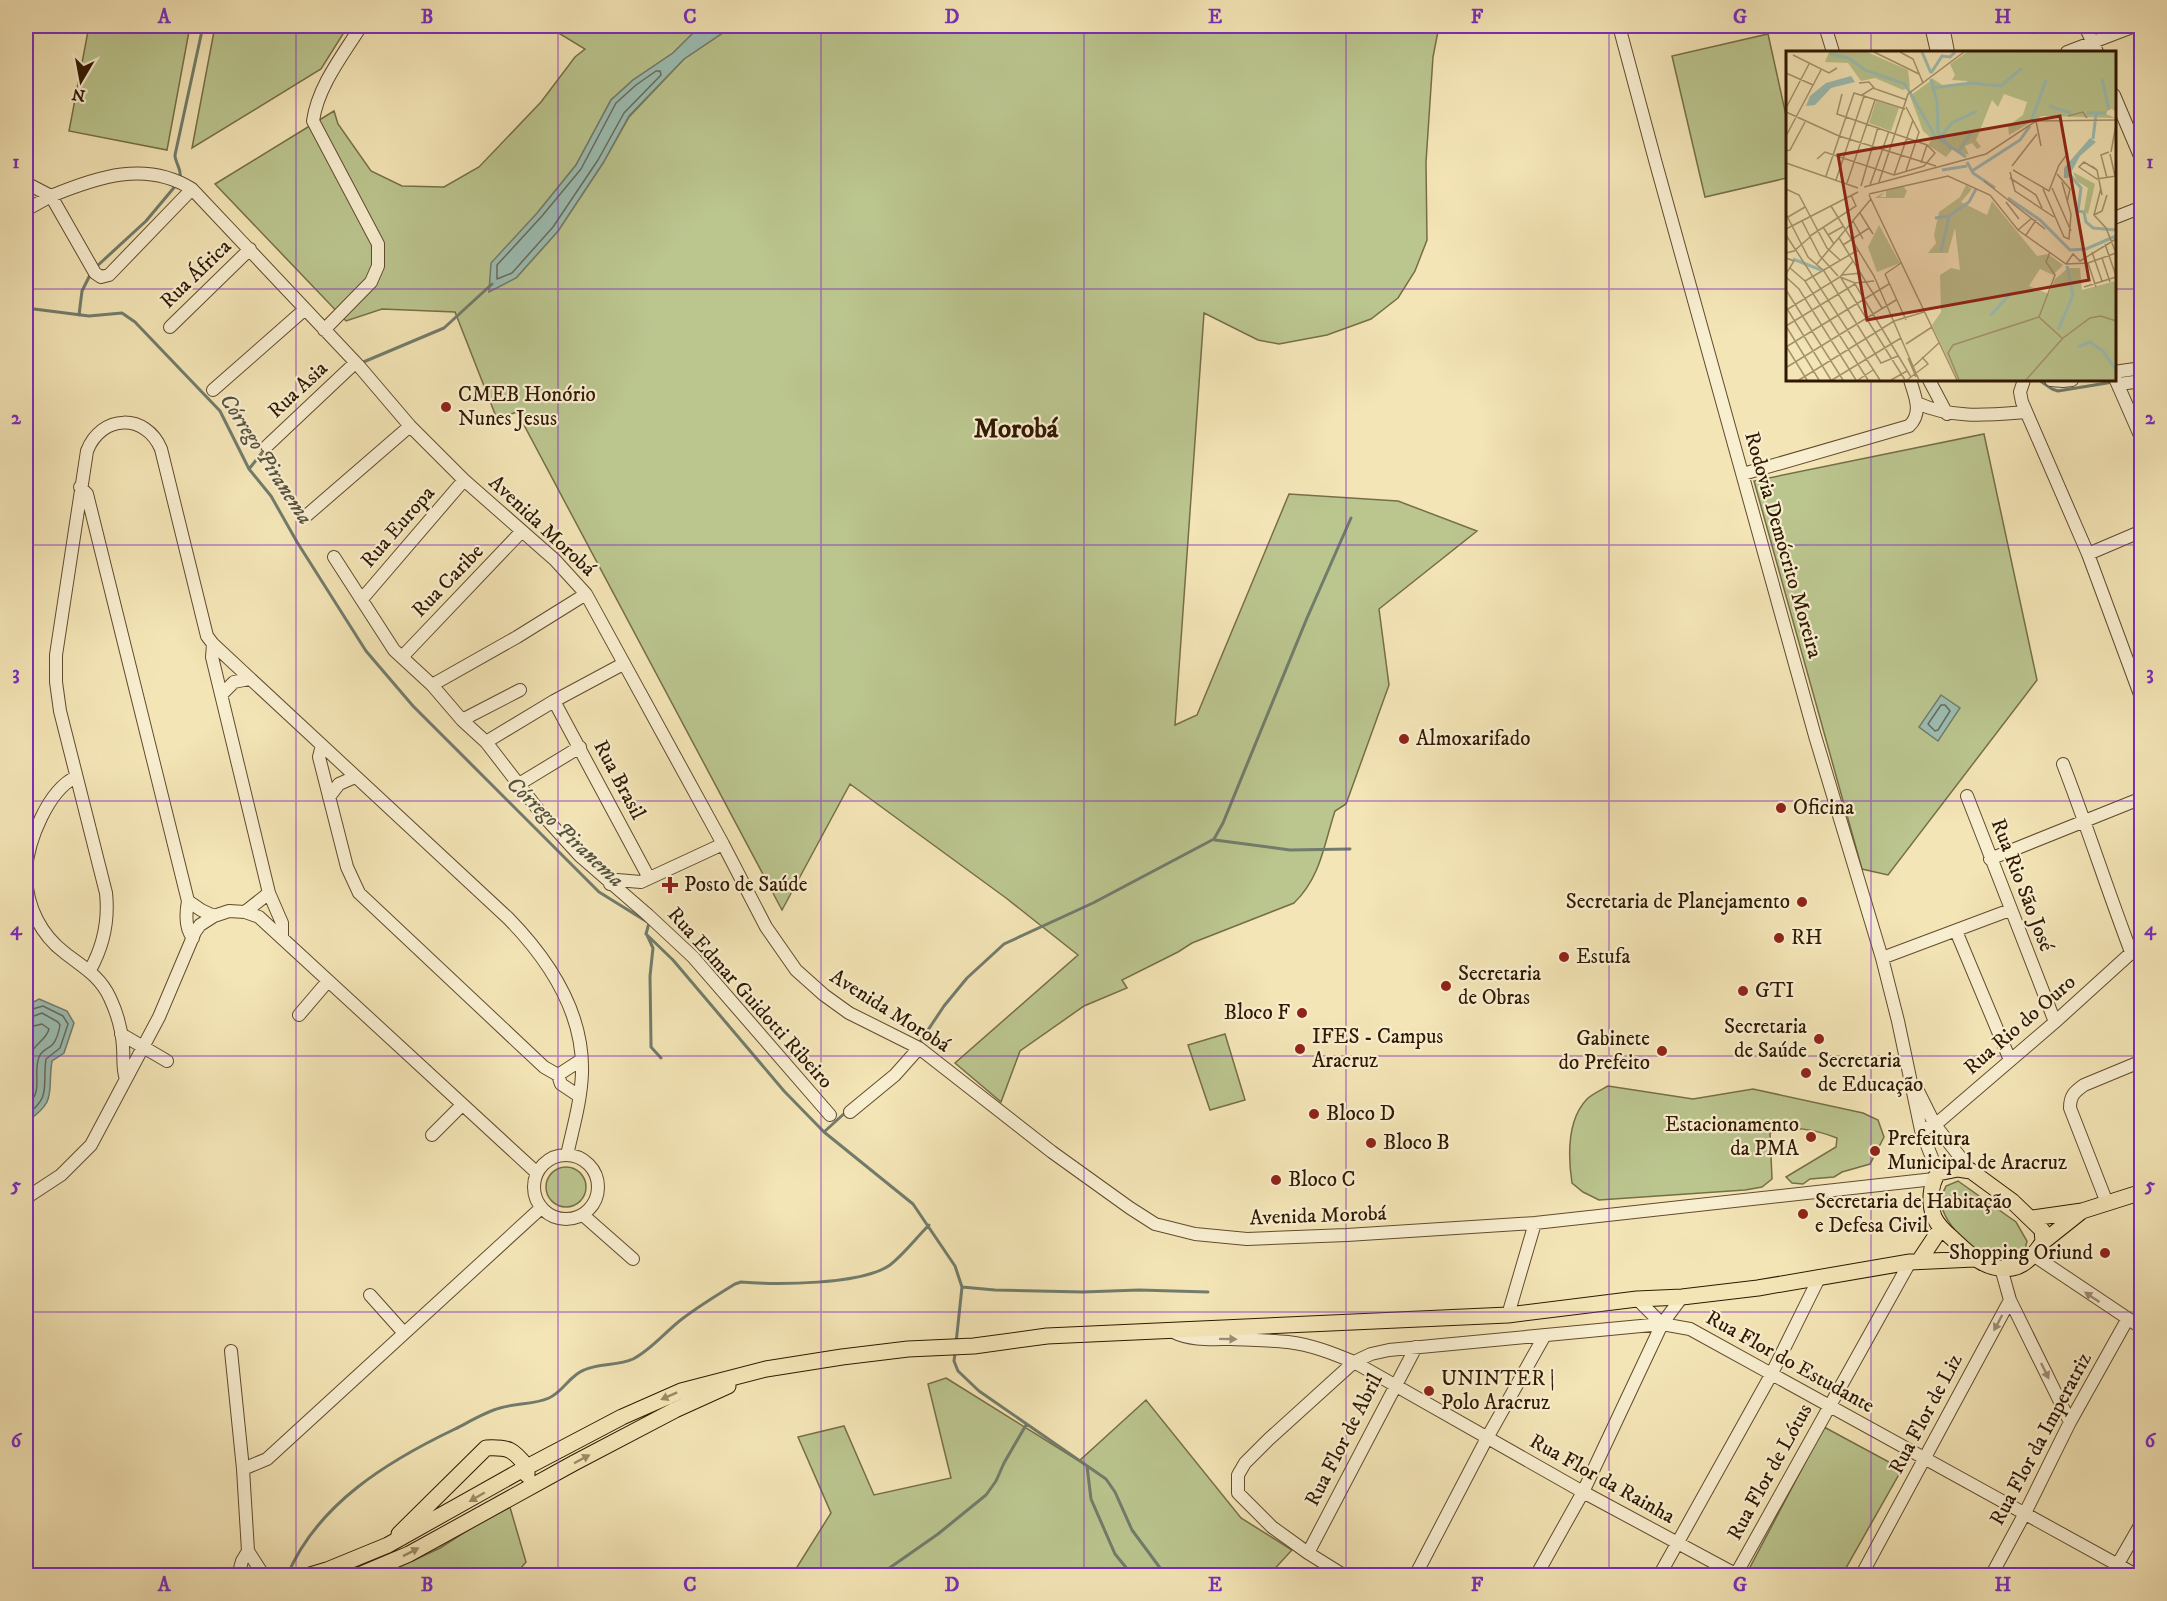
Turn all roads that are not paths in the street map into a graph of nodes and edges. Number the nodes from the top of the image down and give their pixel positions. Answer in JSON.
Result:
{"nodes":[{"id":1,"x":361,"y":26,"type":"edge"},
{"id":2,"x":1619,"y":26,"type":"edge"},
{"id":3,"x":1825,"y":26,"type":"edge"},
{"id":4,"x":1931,"y":26,"type":"edge"},
{"id":5,"x":1943,"y":26,"type":"edge"},
{"id":6,"x":2085,"y":26,"type":"edge"},
{"id":7,"x":2135,"y":26,"type":"edge"},
{"id":8,"x":2095,"y":48,"type":"edge"},
{"id":9,"x":1833,"y":51,"type":"edge"},
{"id":10,"x":1937,"y":51,"type":"edge"},
{"id":11,"x":1948,"y":51,"type":"edge"},
{"id":12,"x":2074,"y":51,"type":"edge"},
{"id":13,"x":2116,"y":97,"type":"edge"},
{"id":14,"x":2142,"y":161,"type":"edge"},
{"id":15,"x":30,"y":185,"type":"edge"},
{"id":16,"x":192,"y":189,"type":"junction"},
{"id":17,"x":51,"y":196,"type":"junction"},
{"id":18,"x":2142,"y":207,"type":"edge"},
{"id":19,"x":26,"y":210,"type":"edge"},
{"id":20,"x":2116,"y":218,"type":"edge"},
{"id":21,"x":250,"y":249,"type":"junction"},
{"id":22,"x":304,"y":310,"type":"junction"},
{"id":23,"x":170,"y":327,"type":"dead end"},
{"id":24,"x":324,"y":330,"type":"junction"},
{"id":25,"x":355,"y":363,"type":"junction"},
{"id":26,"x":2142,"y":368,"type":"edge"},
{"id":27,"x":2116,"y":377,"type":"edge"},
{"id":28,"x":1910,"y":381,"type":"edge"},
{"id":29,"x":1930,"y":381,"type":"edge"},
{"id":30,"x":2024,"y":381,"type":"edge"},
{"id":31,"x":2142,"y":381,"type":"edge"},
{"id":32,"x":213,"y":390,"type":"dead end"},
{"id":33,"x":1917,"y":403,"type":"junction"},
{"id":34,"x":2026,"y":412,"type":"junction"},
{"id":35,"x":1947,"y":414,"type":"junction"},
{"id":36,"x":410,"y":426,"type":"junction"},
{"id":37,"x":2142,"y":440,"type":"edge"},
{"id":38,"x":267,"y":446,"type":"dead end"},
{"id":39,"x":1743,"y":474,"type":"junction"},
{"id":40,"x":464,"y":480,"type":"junction"},
{"id":41,"x":80,"y":487,"type":"junction"},
{"id":42,"x":306,"y":516,"type":"dead end"},
{"id":43,"x":522,"y":531,"type":"junction"},
{"id":44,"x":2142,"y":531,"type":"edge"},
{"id":45,"x":73,"y":535,"type":"junction"},
{"id":46,"x":98,"y":537,"type":"junction"},
{"id":47,"x":2088,"y":554,"type":"junction"},
{"id":48,"x":334,"y":557,"type":"dead end"},
{"id":49,"x":586,"y":594,"type":"junction"},
{"id":50,"x":362,"y":598,"type":"junction"},
{"id":51,"x":213,"y":644,"type":"junction"},
{"id":52,"x":402,"y":657,"type":"junction"},
{"id":53,"x":623,"y":664,"type":"junction"},
{"id":54,"x":2138,"y":676,"type":"edge"},
{"id":55,"x":249,"y":679,"type":"junction"},
{"id":56,"x":432,"y":684,"type":"junction"},
{"id":57,"x":520,"y":690,"type":"dead end"},
{"id":58,"x":221,"y":695,"type":"junction"},
{"id":59,"x":2142,"y":700,"type":"edge"},
{"id":60,"x":554,"y":701,"type":"junction"},
{"id":61,"x":462,"y":720,"type":"junction"},
{"id":62,"x":486,"y":742,"type":"junction"},
{"id":63,"x":322,"y":745,"type":"junction"},
{"id":64,"x":580,"y":747,"type":"junction"},
{"id":65,"x":2062,"y":764,"type":"dead end"},
{"id":66,"x":76,"y":777,"type":"junction"},
{"id":67,"x":355,"y":777,"type":"junction"},
{"id":68,"x":519,"y":784,"type":"junction"},
{"id":69,"x":1966,"y":796,"type":"dead end"},
{"id":70,"x":329,"y":797,"type":"junction"},
{"id":71,"x":2142,"y":798,"type":"edge"},
{"id":72,"x":2085,"y":820,"type":"junction"},
{"id":73,"x":723,"y":844,"type":"junction"},
{"id":74,"x":1990,"y":859,"type":"junction"},
{"id":75,"x":26,"y":870,"type":"edge"},
{"id":76,"x":26,"y":878,"type":"edge"},
{"id":77,"x":649,"y":878,"type":"junction"},
{"id":78,"x":610,"y":884,"type":"junction"},
{"id":79,"x":269,"y":893,"type":"junction"},
{"id":80,"x":188,"y":900,"type":"junction"},
{"id":81,"x":2010,"y":910,"type":"junction"},
{"id":82,"x":245,"y":912,"type":"junction"},
{"id":83,"x":214,"y":916,"type":"junction"},
{"id":84,"x":1956,"y":931,"type":"junction"},
{"id":85,"x":193,"y":938,"type":"junction"},
{"id":86,"x":282,"y":938,"type":"junction"},
{"id":87,"x":2142,"y":943,"type":"edge"},
{"id":88,"x":2131,"y":952,"type":"junction"},
{"id":89,"x":1882,"y":958,"type":"junction"},
{"id":90,"x":90,"y":970,"type":"junction"},
{"id":91,"x":328,"y":981,"type":"junction"},
{"id":92,"x":299,"y":1015,"type":"dead end"},
{"id":93,"x":2055,"y":1022,"type":"junction"},
{"id":94,"x":121,"y":1034,"type":"junction"},
{"id":95,"x":144,"y":1047,"type":"junction"},
{"id":96,"x":919,"y":1048,"type":"junction"},
{"id":97,"x":581,"y":1060,"type":"junction"},
{"id":98,"x":2010,"y":1060,"type":"junction"},
{"id":99,"x":167,"y":1061,"type":"dead end"},
{"id":100,"x":2142,"y":1061,"type":"edge"},
{"id":101,"x":558,"y":1075,"type":"junction"},
{"id":102,"x":1910,"y":1075,"type":"junction"},
{"id":103,"x":126,"y":1079,"type":"junction"},
{"id":104,"x":579,"y":1096,"type":"junction"},
{"id":105,"x":462,"y":1105,"type":"junction"},
{"id":106,"x":850,"y":1112,"type":"dead end"},
{"id":107,"x":830,"y":1115,"type":"dead end"},
{"id":108,"x":1935,"y":1125,"type":"junction"},
{"id":109,"x":1921,"y":1130,"type":"junction"},
{"id":110,"x":432,"y":1135,"type":"dead end"},
{"id":111,"x":567,"y":1155,"type":"junction"},
{"id":112,"x":1971,"y":1171,"type":"junction"},
{"id":113,"x":537,"y":1173,"type":"junction"},
{"id":114,"x":1936,"y":1176,"type":"junction"},
{"id":115,"x":2142,"y":1192,"type":"edge"},
{"id":116,"x":26,"y":1198,"type":"edge"},
{"id":117,"x":2108,"y":1203,"type":"junction"},
{"id":118,"x":541,"y":1208,"type":"junction"},
{"id":119,"x":2082,"y":1211,"type":"junction"},
{"id":120,"x":583,"y":1215,"type":"junction"},
{"id":121,"x":2032,"y":1218,"type":"junction"},
{"id":122,"x":1535,"y":1223,"type":"junction"},
{"id":123,"x":1941,"y":1228,"type":"junction"},
{"id":124,"x":2043,"y":1242,"type":"junction"},
{"id":125,"x":2033,"y":1255,"type":"junction"},
{"id":126,"x":633,"y":1259,"type":"dead end"},
{"id":127,"x":1974,"y":1259,"type":"junction"},
{"id":128,"x":1915,"y":1262,"type":"junction"},
{"id":129,"x":2001,"y":1268,"type":"junction"},
{"id":130,"x":1820,"y":1276,"type":"junction"},
{"id":131,"x":370,"y":1295,"type":"dead end"},
{"id":132,"x":1682,"y":1297,"type":"junction"},
{"id":133,"x":1637,"y":1299,"type":"junction"},
{"id":134,"x":2010,"y":1300,"type":"junction"},
{"id":135,"x":1508,"y":1315,"type":"junction"},
{"id":136,"x":2127,"y":1320,"type":"junction"},
{"id":137,"x":1662,"y":1324,"type":"junction"},
{"id":138,"x":2142,"y":1328,"type":"edge"},
{"id":139,"x":1171,"y":1330,"type":"junction"},
{"id":140,"x":404,"y":1333,"type":"junction"},
{"id":141,"x":1545,"y":1335,"type":"junction"},
{"id":142,"x":1416,"y":1347,"type":"junction"},
{"id":143,"x":231,"y":1351,"type":"dead end"},
{"id":144,"x":1354,"y":1362,"type":"junction"},
{"id":145,"x":766,"y":1369,"type":"junction"},
{"id":146,"x":1771,"y":1375,"type":"junction"},
{"id":147,"x":1394,"y":1386,"type":"junction"},
{"id":148,"x":1829,"y":1406,"type":"junction"},
{"id":149,"x":2070,"y":1422,"type":"junction"},
{"id":150,"x":1487,"y":1438,"type":"junction"},
{"id":151,"x":1924,"y":1459,"type":"junction"},
{"id":152,"x":527,"y":1467,"type":"junction"},
{"id":153,"x":243,"y":1469,"type":"junction"},
{"id":154,"x":1583,"y":1492,"type":"junction"},
{"id":155,"x":2025,"y":1513,"type":"junction"},
{"id":156,"x":470,"y":1520,"type":"junction"},
{"id":157,"x":2142,"y":1522,"type":"edge"},
{"id":158,"x":1677,"y":1542,"type":"junction"},
{"id":159,"x":388,"y":1545,"type":"junction"},
{"id":160,"x":248,"y":1551,"type":"junction"},
{"id":161,"x":1308,"y":1553,"type":"junction"},
{"id":162,"x":2115,"y":1570,"type":"edge"},
{"id":163,"x":238,"y":1575,"type":"edge"},
{"id":164,"x":264,"y":1575,"type":"edge"},
{"id":165,"x":307,"y":1575,"type":"edge"},
{"id":166,"x":357,"y":1575,"type":"edge"},
{"id":167,"x":1345,"y":1575,"type":"edge"},
{"id":168,"x":1415,"y":1575,"type":"edge"},
{"id":169,"x":1536,"y":1575,"type":"edge"},
{"id":170,"x":1659,"y":1575,"type":"edge"},
{"id":171,"x":1736,"y":1575,"type":"edge"},
{"id":172,"x":1860,"y":1575,"type":"edge"},
{"id":173,"x":1991,"y":1575,"type":"edge"},
{"id":174,"x":2138,"y":1575,"type":"edge"}],
"edges":[{"from":1,"to":24,"type":"street"},
{"from":2,"to":39,"type":"street","name":"Rodovia Demócrito Moreira"},
{"from":3,"to":9,"type":"street"},
{"from":4,"to":10,"type":"street"},
{"from":5,"to":11,"type":"street"},
{"from":6,"to":8,"type":"street"},
{"from":7,"to":8,"type":"street"},
{"from":8,"to":12,"type":"street"},
{"from":13,"to":14,"type":"street"},
{"from":15,"to":17,"type":"street"},
{"from":16,"to":17,"type":"street","name":"Avenida Morobá"},
{"from":16,"to":17,"type":"street"},
{"from":16,"to":21,"type":"street","name":"Avenida Morobá"},
{"from":17,"to":19,"type":"street","name":"Avenida Morobá"},
{"from":18,"to":20,"type":"street"},
{"from":21,"to":22,"type":"street","name":"Avenida Morobá"},
{"from":21,"to":23,"type":"street","name":"Rua África"},
{"from":22,"to":24,"type":"street","name":"Avenida Morobá"},
{"from":22,"to":32,"type":"street"},
{"from":24,"to":25,"type":"street","name":"Avenida Morobá"},
{"from":25,"to":36,"type":"street","name":"Avenida Morobá"},
{"from":25,"to":38,"type":"street","name":"Rua Asia"},
{"from":26,"to":27,"type":"street"},
{"from":27,"to":31,"type":"street"},
{"from":27,"to":37,"type":"street"},
{"from":28,"to":33,"type":"street"},
{"from":29,"to":35,"type":"street"},
{"from":30,"to":34,"type":"street"},
{"from":33,"to":35,"type":"street"},
{"from":33,"to":39,"type":"street"},
{"from":34,"to":35,"type":"street"},
{"from":34,"to":47,"type":"street"},
{"from":36,"to":40,"type":"street","name":"Avenida Morobá"},
{"from":36,"to":42,"type":"street"},
{"from":39,"to":89,"type":"street","name":"Rodovia Demócrito Moreira"},
{"from":40,"to":43,"type":"street","name":"Avenida Morobá"},
{"from":40,"to":50,"type":"street","name":"Rua Europa"},
{"from":41,"to":45,"type":"street"},
{"from":41,"to":46,"type":"street"},
{"from":41,"to":51,"type":"street"},
{"from":43,"to":49,"type":"street","name":"Avenida Morobá"},
{"from":43,"to":52,"type":"street","name":"Rua Caribe"},
{"from":44,"to":47,"type":"street"},
{"from":45,"to":46,"type":"street"},
{"from":45,"to":66,"type":"street"},
{"from":46,"to":80,"type":"street"},
{"from":47,"to":54,"type":"street"},
{"from":48,"to":50,"type":"street","name":"Rua Edmar Guidotti Ribeiro"},
{"from":49,"to":53,"type":"street","name":"Avenida Morobá"},
{"from":49,"to":56,"type":"street"},
{"from":50,"to":52,"type":"street","name":"Rua Edmar Guidotti Ribeiro"},
{"from":51,"to":55,"type":"street"},
{"from":51,"to":58,"type":"street"},
{"from":52,"to":56,"type":"street","name":"Rua Edmar Guidotti Ribeiro"},
{"from":53,"to":60,"type":"street"},
{"from":53,"to":73,"type":"street","name":"Avenida Morobá"},
{"from":54,"to":59,"type":"street"},
{"from":55,"to":58,"type":"street"},
{"from":55,"to":63,"type":"street"},
{"from":56,"to":61,"type":"street","name":"Rua Edmar Guidotti Ribeiro"},
{"from":57,"to":61,"type":"street"},
{"from":58,"to":79,"type":"street"},
{"from":60,"to":62,"type":"street"},
{"from":60,"to":64,"type":"street","name":"Rua Brasil"},
{"from":61,"to":62,"type":"street","name":"Rua Edmar Guidotti Ribeiro"},
{"from":62,"to":68,"type":"street","name":"Rua Edmar Guidotti Ribeiro"},
{"from":63,"to":67,"type":"street"},
{"from":63,"to":70,"type":"street"},
{"from":64,"to":68,"type":"street"},
{"from":64,"to":77,"type":"street","name":"Rua Brasil"},
{"from":65,"to":72,"type":"street"},
{"from":66,"to":75,"type":"street"},
{"from":66,"to":90,"type":"street"},
{"from":67,"to":70,"type":"street"},
{"from":67,"to":97,"type":"street"},
{"from":68,"to":78,"type":"street","name":"Rua Edmar Guidotti Ribeiro"},
{"from":69,"to":74,"type":"street","name":"Rua Rio São José"},
{"from":70,"to":101,"type":"street"},
{"from":71,"to":72,"type":"street"},
{"from":72,"to":74,"type":"street"},
{"from":72,"to":88,"type":"street"},
{"from":73,"to":77,"type":"street"},
{"from":73,"to":96,"type":"street","name":"Avenida Morobá"},
{"from":74,"to":81,"type":"street","name":"Rua Rio São José"},
{"from":76,"to":90,"type":"street"},
{"from":77,"to":78,"type":"street"},
{"from":78,"to":107,"type":"street","name":"Rua Edmar Guidotti Ribeiro"},
{"from":79,"to":82,"type":"street"},
{"from":79,"to":86,"type":"street"},
{"from":80,"to":83,"type":"street"},
{"from":80,"to":85,"type":"street"},
{"from":81,"to":84,"type":"street"},
{"from":81,"to":93,"type":"street","name":"Rua Rio São José"},
{"from":82,"to":83,"type":"street"},
{"from":82,"to":86,"type":"street"},
{"from":83,"to":85,"type":"street"},
{"from":84,"to":89,"type":"street"},
{"from":84,"to":98,"type":"street"},
{"from":85,"to":95,"type":"street"},
{"from":86,"to":91,"type":"street"},
{"from":87,"to":88,"type":"street","name":"Rua Rio do Ouro"},
{"from":88,"to":93,"type":"street","name":"Rua Rio do Ouro"},
{"from":89,"to":102,"type":"street","name":"Rodovia Demócrito Moreira"},
{"from":90,"to":94,"type":"street"},
{"from":91,"to":92,"type":"street"},
{"from":91,"to":105,"type":"street"},
{"from":93,"to":98,"type":"street","name":"Rua Rio do Ouro"},
{"from":94,"to":95,"type":"street"},
{"from":94,"to":103,"type":"street"},
{"from":95,"to":99,"type":"street"},
{"from":95,"to":103,"type":"street"},
{"from":96,"to":106,"type":"street"},
{"from":96,"to":122,"type":"street","name":"Avenida Morobá"},
{"from":97,"to":101,"type":"street"},
{"from":97,"to":104,"type":"street"},
{"from":98,"to":108,"type":"street","name":"Rua Rio do Ouro"},
{"from":100,"to":117,"type":"street"},
{"from":101,"to":104,"type":"street"},
{"from":102,"to":108,"type":"street","name":"Rodovia Demócrito Moreira"},
{"from":102,"to":109,"type":"street","name":"Rodovia Demócrito Moreira"},
{"from":103,"to":116,"type":"street"},
{"from":104,"to":111,"type":"street"},
{"from":105,"to":110,"type":"street"},
{"from":105,"to":113,"type":"street"},
{"from":108,"to":109,"type":"street","name":"Rua Rio do Ouro"},
{"from":108,"to":112,"type":"street","name":"Rodovia Demócrito Moreira"},
{"from":109,"to":114,"type":"street","name":"Rodovia Demócrito Moreira"},
{"from":111,"to":113,"type":"street"},
{"from":111,"to":120,"type":"street"},
{"from":112,"to":114,"type":"main road"},
{"from":112,"to":121,"type":"main road"},
{"from":113,"to":118,"type":"street"},
{"from":114,"to":122,"type":"street","name":"Avenida Morobá"},
{"from":114,"to":123,"type":"main road"},
{"from":115,"to":117,"type":"main road"},
{"from":117,"to":119,"type":"main road"},
{"from":118,"to":120,"type":"street"},
{"from":118,"to":140,"type":"street"},
{"from":119,"to":121,"type":"main road"},
{"from":119,"to":124,"type":"main road"},
{"from":120,"to":126,"type":"street"},
{"from":121,"to":124,"type":"main road"},
{"from":122,"to":135,"type":"street"},
{"from":123,"to":127,"type":"main road"},
{"from":123,"to":128,"type":"main road"},
{"from":124,"to":125,"type":"main road"},
{"from":125,"to":129,"type":"main road"},
{"from":136,"to":125,"type":"street","one_way":true},
{"from":127,"to":128,"type":"main road"},
{"from":127,"to":129,"type":"main road"},
{"from":128,"to":130,"type":"main road"},
{"from":128,"to":148,"type":"street","name":"Rua Flor de Lótus"},
{"from":129,"to":134,"type":"street"},
{"from":130,"to":132,"type":"main road"},
{"from":130,"to":146,"type":"street"},
{"from":131,"to":140,"type":"street"},
{"from":132,"to":133,"type":"main road"},
{"from":132,"to":137,"type":"street"},
{"from":133,"to":135,"type":"main road"},
{"from":133,"to":137,"type":"street"},
{"from":134,"to":149,"type":"street","one_way":true},
{"from":134,"to":151,"type":"street","name":"Rua Flor de Liz","one_way":true},
{"from":135,"to":139,"type":"main road"},
{"from":136,"to":138,"type":"street"},
{"from":136,"to":149,"type":"street","name":"Rua Flor da Imperatriz"},
{"from":137,"to":141,"type":"street","name":"Rua Flor do Estudante"},
{"from":137,"to":146,"type":"street","name":"Rua Flor do Estudante"},
{"from":137,"to":154,"type":"street"},
{"from":139,"to":144,"type":"street","name":"Rua Flor da Rainha","one_way":true},
{"from":139,"to":145,"type":"main road"},
{"from":140,"to":153,"type":"street"},
{"from":141,"to":142,"type":"street","name":"Rua Flor do Estudante"},
{"from":141,"to":150,"type":"street"},
{"from":142,"to":144,"type":"street","name":"Rua Flor do Estudante"},
{"from":142,"to":147,"type":"street","name":"Rua Flor de Abril"},
{"from":143,"to":153,"type":"street"},
{"from":144,"to":147,"type":"street","name":"Rua Flor da Rainha"},
{"from":144,"to":161,"type":"street","name":"Rua Flor do Estudante"},
{"from":145,"to":152,"type":"main road","one_way":true},
{"from":156,"to":145,"type":"main road","one_way":true},
{"from":146,"to":148,"type":"street","name":"Rua Flor do Estudante"},
{"from":146,"to":158,"type":"street"},
{"from":147,"to":150,"type":"street","name":"Rua Flor da Rainha"},
{"from":147,"to":161,"type":"street","name":"Rua Flor de Abril"},
{"from":148,"to":151,"type":"street","name":"Rua Flor do Estudante"},
{"from":148,"to":171,"type":"street","name":"Rua Flor de Lótus"},
{"from":149,"to":155,"type":"street","name":"Rua Flor da Imperatriz"},
{"from":150,"to":154,"type":"street","name":"Rua Flor da Rainha"},
{"from":150,"to":168,"type":"street"},
{"from":151,"to":155,"type":"street","name":"Rua Flor do Estudante"},
{"from":151,"to":172,"type":"street","name":"Rua Flor de Liz"},
{"from":152,"to":156,"type":"main road"},
{"from":152,"to":159,"type":"main road","one_way":true},
{"from":152,"to":159,"type":"main road"},
{"from":153,"to":160,"type":"street"},
{"from":154,"to":158,"type":"street","name":"Rua Flor da Rainha"},
{"from":154,"to":169,"type":"street"},
{"from":155,"to":162,"type":"street","name":"Rua Flor do Estudante"},
{"from":155,"to":173,"type":"street","name":"Rua Flor da Imperatriz"},
{"from":166,"to":156,"type":"main road","one_way":true},
{"from":157,"to":162,"type":"street"},
{"from":158,"to":170,"type":"street"},
{"from":158,"to":171,"type":"street","name":"Rua Flor da Rainha"},
{"from":159,"to":165,"type":"main road"},
{"from":160,"to":163,"type":"street"},
{"from":160,"to":164,"type":"street"},
{"from":161,"to":167,"type":"street"},
{"from":162,"to":174,"type":"street","name":"Rua Flor do Estudante"}]}
